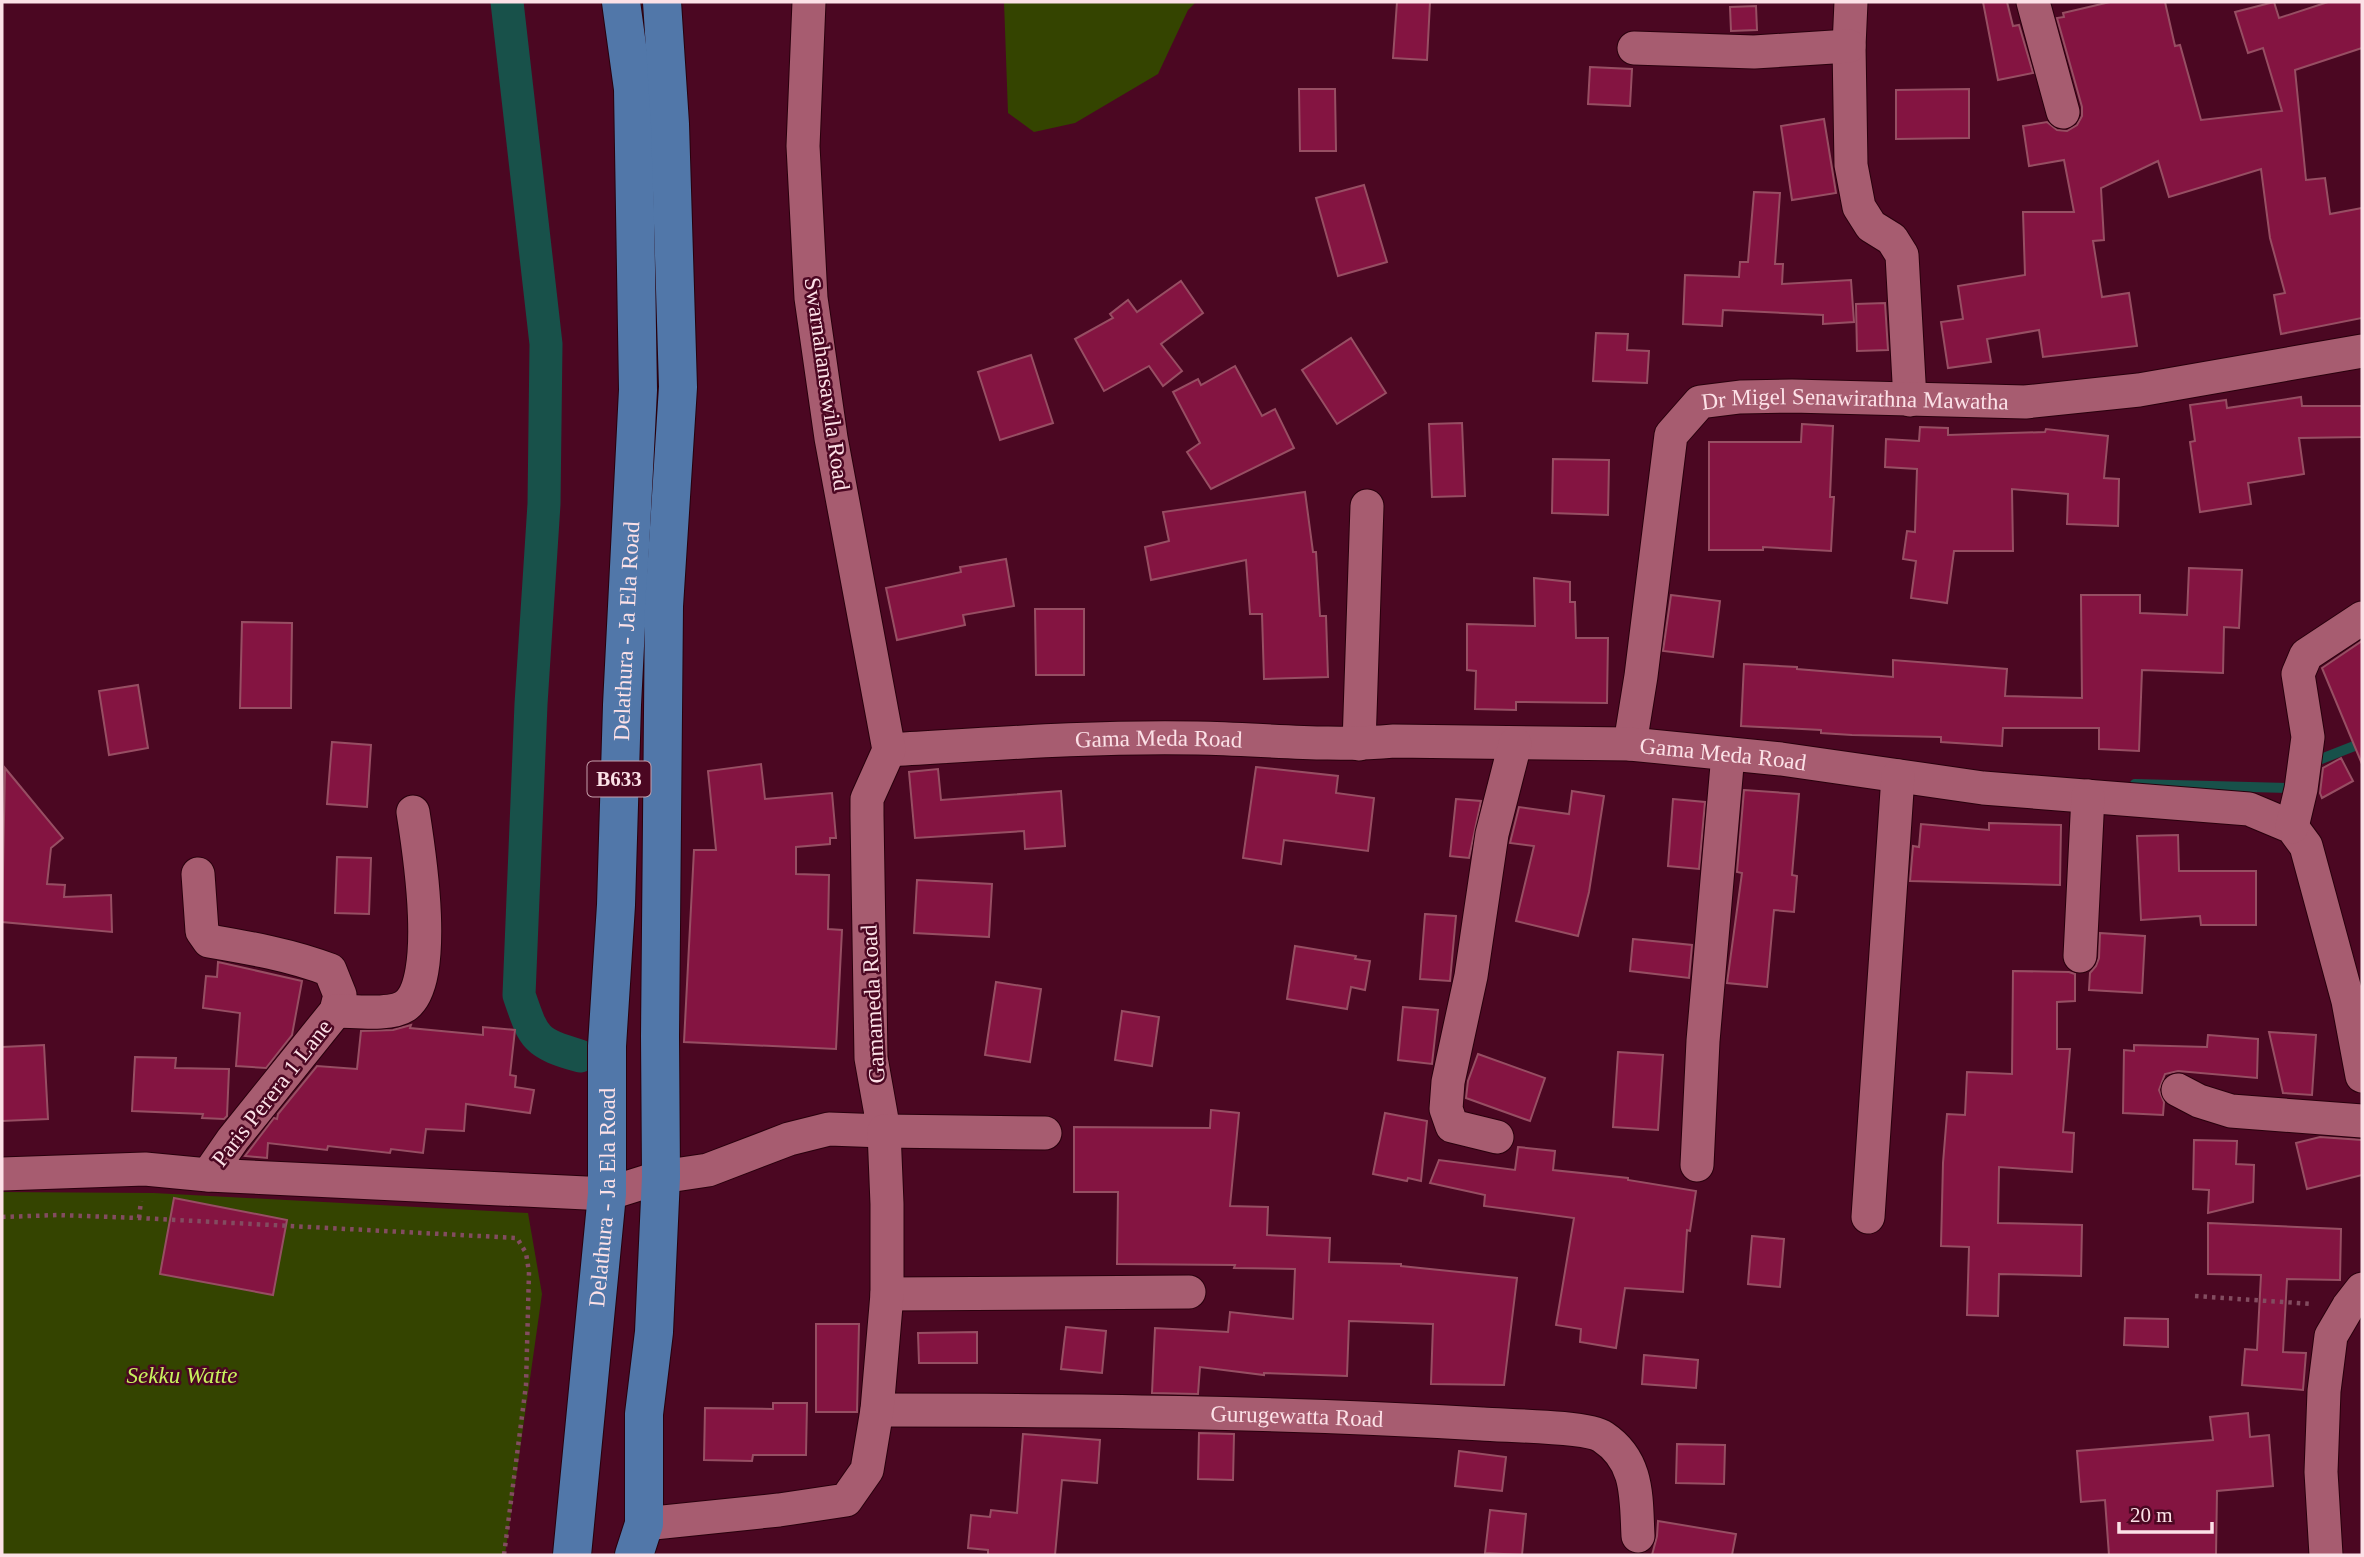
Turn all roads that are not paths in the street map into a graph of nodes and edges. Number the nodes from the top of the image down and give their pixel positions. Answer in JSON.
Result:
{"nodes":[{"id":1,"x":621,"y":2,"type":"edge"},
{"id":2,"x":662,"y":2,"type":"edge"},
{"id":3,"x":809,"y":2,"type":"edge"},
{"id":4,"x":1851,"y":2,"type":"edge"},
{"id":5,"x":2034,"y":2,"type":"edge"},
{"id":6,"x":1849,"y":46,"type":"junction"},
{"id":7,"x":1634,"y":48,"type":"dead end"},
{"id":8,"x":2063,"y":112,"type":"dead end"},
{"id":9,"x":2362,"y":351,"type":"edge"},
{"id":10,"x":1910,"y":400,"type":"junction"},
{"id":11,"x":1367,"y":506,"type":"dead end"},
{"id":12,"x":2362,"y":618,"type":"edge"},
{"id":13,"x":1359,"y":744,"type":"junction"},
{"id":14,"x":1515,"y":744,"type":"junction"},
{"id":15,"x":1630,"y":744,"type":"junction"},
{"id":16,"x":1728,"y":754,"type":"junction"},
{"id":17,"x":887,"y":756,"type":"junction"},
{"id":18,"x":1898,"y":776,"type":"junction"},
{"id":19,"x":2088,"y":796,"type":"junction"},
{"id":20,"x":413,"y":812,"type":"dead end"},
{"id":21,"x":2292,"y":827,"type":"junction"},
{"id":22,"x":198,"y":874,"type":"dead end"},
{"id":23,"x":2080,"y":956,"type":"dead end"},
{"id":24,"x":336,"y":1011,"type":"junction"},
{"id":25,"x":2362,"y":1076,"type":"edge"},
{"id":26,"x":2178,"y":1090,"type":"dead end"},
{"id":27,"x":2362,"y":1121,"type":"edge"},
{"id":28,"x":884,"y":1131,"type":"junction"},
{"id":29,"x":1045,"y":1133,"type":"dead end"},
{"id":30,"x":1497,"y":1137,"type":"dead end"},
{"id":31,"x":1698,"y":1165,"type":"dead end"},
{"id":32,"x":2,"y":1174,"type":"edge"},
{"id":33,"x":208,"y":1175,"type":"junction"},
{"id":34,"x":662,"y":1177,"type":"junction"},
{"id":35,"x":607,"y":1194,"type":"junction"},
{"id":36,"x":1868,"y":1217,"type":"dead end"},
{"id":37,"x":1189,"y":1292,"type":"dead end"},
{"id":38,"x":887,"y":1294,"type":"junction"},
{"id":39,"x":2355,"y":1298,"type":"edge"},
{"id":40,"x":877,"y":1410,"type":"junction"},
{"id":41,"x":1638,"y":1536,"type":"dead end"},
{"id":42,"x":639,"y":1540,"type":"edge"},
{"id":43,"x":572,"y":1555,"type":"edge"},
{"id":44,"x":2326,"y":1555,"type":"edge"}],
"edges":[{"from":1,"to":35,"type":"main road","name":"Delathura - Ja Ela Road","number":"B633"},
{"from":2,"to":34,"type":"main road","name":"Delathura - Ja Ela Road","number":"B633"},
{"from":3,"to":17,"type":"street","name":"Swarnahansawila Road"},
{"from":4,"to":6,"type":"street"},
{"from":5,"to":8,"type":"street"},
{"from":6,"to":7,"type":"street"},
{"from":6,"to":10,"type":"street"},
{"from":9,"to":10,"type":"street","name":"Dr Migel Senawirathna Mawatha"},
{"from":10,"to":15,"type":"street","name":"Dr Migel Senawirathna Mawatha"},
{"from":11,"to":13,"type":"street"},
{"from":12,"to":21,"type":"street"},
{"from":13,"to":14,"type":"street","name":"Gama Meda Road"},
{"from":13,"to":17,"type":"street","name":"Gama Meda Road"},
{"from":14,"to":15,"type":"street","name":"Gama Meda Road"},
{"from":14,"to":30,"type":"street"},
{"from":15,"to":16,"type":"street","name":"Gama Meda Road"},
{"from":16,"to":18,"type":"street","name":"Gama Meda Road"},
{"from":16,"to":31,"type":"street"},
{"from":17,"to":28,"type":"street","name":"Gamameda Road"},
{"from":18,"to":19,"type":"street","name":"Gama Meda Road"},
{"from":18,"to":36,"type":"street"},
{"from":19,"to":21,"type":"street","name":"Gama Meda Road"},
{"from":19,"to":23,"type":"street"},
{"from":20,"to":24,"type":"street","name":"Paris Perera 1 Lane"},
{"from":21,"to":25,"type":"street"},
{"from":22,"to":24,"type":"street","name":"Paris Perera 1 Lane"},
{"from":24,"to":33,"type":"street","name":"Paris Perera 1 Lane"},
{"from":26,"to":27,"type":"street"},
{"from":28,"to":29,"type":"street"},
{"from":28,"to":34,"type":"street"},
{"from":28,"to":38,"type":"street","name":"Gamameda Road"},
{"from":32,"to":33,"type":"street"},
{"from":33,"to":35,"type":"street"},
{"from":34,"to":35,"type":"street"},
{"from":34,"to":42,"type":"main road","name":"Delathura - Ja Ela Road","number":"B633"},
{"from":35,"to":43,"type":"main road","name":"Delathura - Ja Ela Road","number":"B633"},
{"from":37,"to":38,"type":"street"},
{"from":38,"to":40,"type":"street","name":"Gamameda Road"},
{"from":39,"to":44,"type":"street"},
{"from":40,"to":41,"type":"street","name":"Gurugewatta Road"},
{"from":40,"to":42,"type":"street","name":"Gamameda Road"}]}
